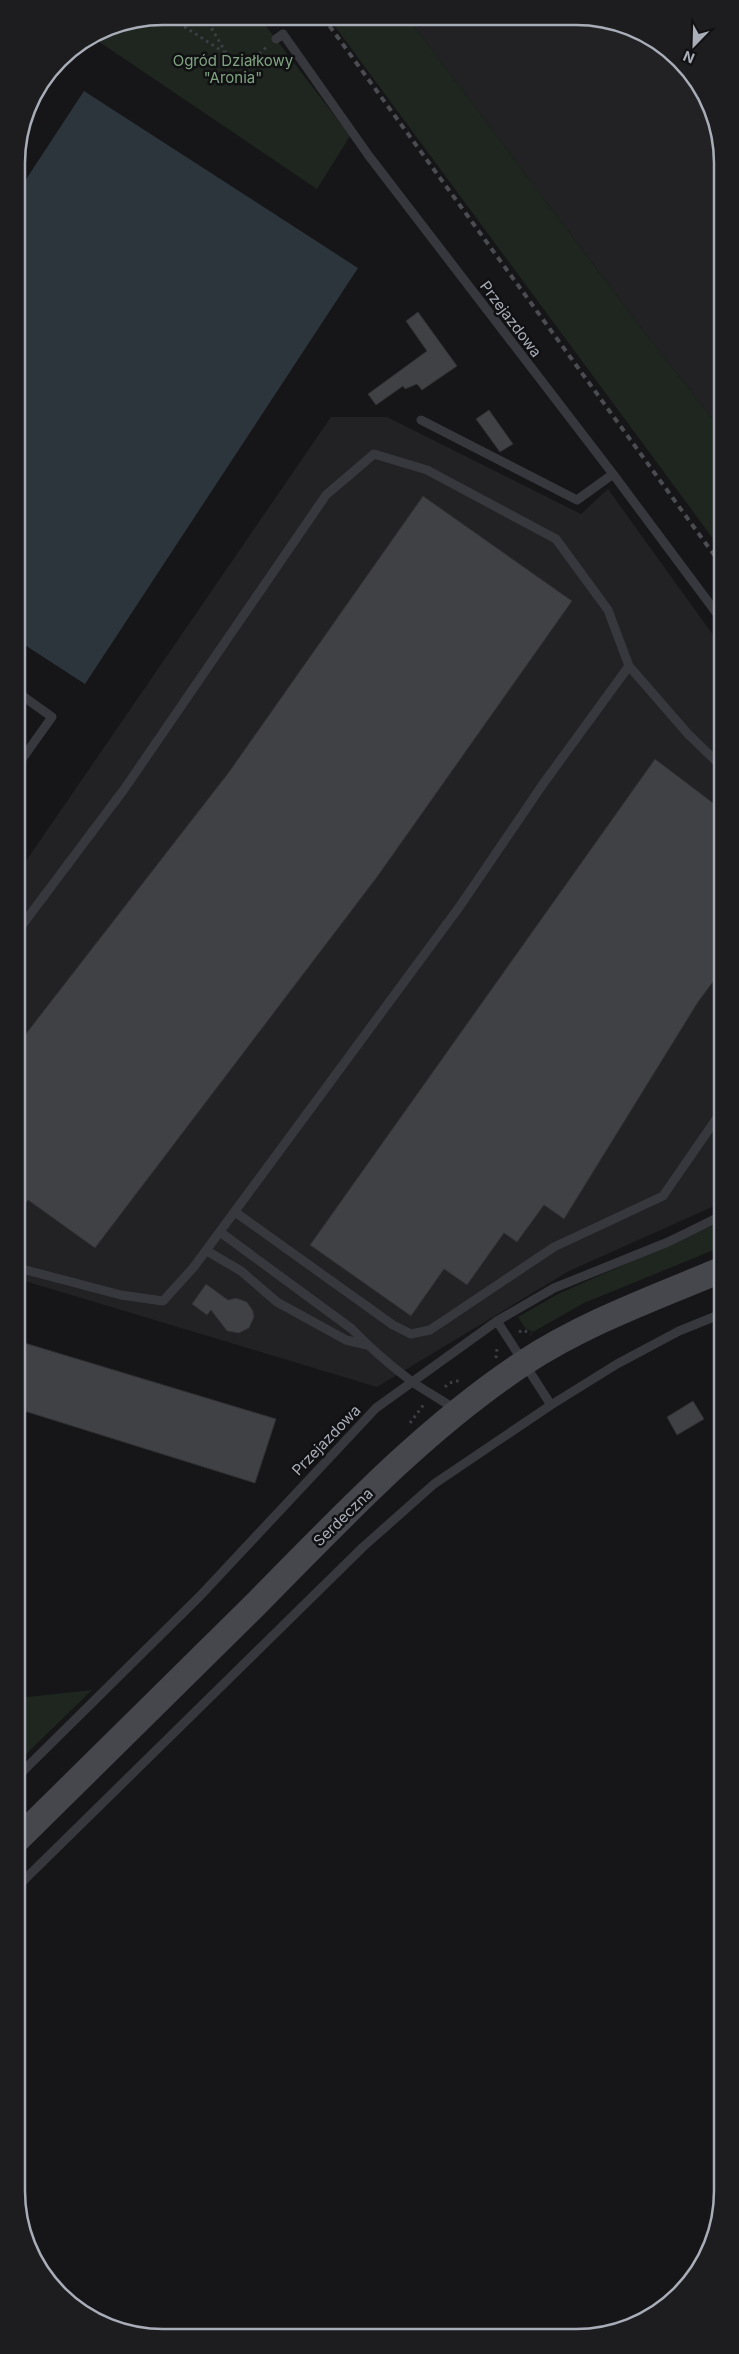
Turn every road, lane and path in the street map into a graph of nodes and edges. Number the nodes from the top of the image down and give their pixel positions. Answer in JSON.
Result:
{"nodes":[{"id":1,"x":182,"y":25,"type":"edge"},
{"id":2,"x":210,"y":25,"type":"edge"},
{"id":3,"x":279,"y":36,"type":"joint"},
{"id":4,"x":226,"y":54,"type":"junction"},
{"id":5,"x":421,"y":420,"type":"dead end"},
{"id":6,"x":613,"y":474,"type":"junction"},
{"id":7,"x":714,"y":610,"type":"edge"},
{"id":8,"x":629,"y":666,"type":"junction"},
{"id":9,"x":25,"y":698,"type":"edge"},
{"id":10,"x":25,"y":755,"type":"edge"},
{"id":11,"x":714,"y":759,"type":"edge"},
{"id":12,"x":25,"y":923,"type":"edge"},
{"id":13,"x":714,"y":1122,"type":"edge"},
{"id":14,"x":235,"y":1212,"type":"junction"},
{"id":15,"x":714,"y":1219,"type":"edge"},
{"id":16,"x":220,"y":1232,"type":"junction"},
{"id":17,"x":207,"y":1251,"type":"junction"},
{"id":18,"x":25,"y":1270,"type":"edge"},
{"id":19,"x":714,"y":1273,"type":"edge"},
{"id":20,"x":714,"y":1317,"type":"edge"},
{"id":21,"x":497,"y":1321,"type":"junction"},
{"id":22,"x":368,"y":1345,"type":"junction"},
{"id":23,"x":525,"y":1362,"type":"junction"},
{"id":24,"x":412,"y":1382,"type":"junction"},
{"id":25,"x":551,"y":1405,"type":"junction"},
{"id":26,"x":457,"y":1411,"type":"junction"},
{"id":27,"x":25,"y":1769,"type":"edge"},
{"id":28,"x":25,"y":1831,"type":"edge"},
{"id":29,"x":25,"y":1879,"type":"edge"}],
"edges":[{"from":1,"to":4,"type":"path"},
{"from":2,"to":4,"type":"path"},
{"from":3,"to":4,"type":"path"},
{"from":3,"to":6,"type":"lane","name":"Przejazdowa"},
{"from":5,"to":6,"type":"lane"},
{"from":6,"to":7,"type":"lane","name":"Przejazdowa"},
{"from":8,"to":11,"type":"lane"},
{"from":8,"to":12,"type":"lane"},
{"from":8,"to":14,"type":"lane"},
{"from":9,"to":10,"type":"lane"},
{"from":13,"to":14,"type":"lane"},
{"from":14,"to":16,"type":"lane"},
{"from":15,"to":21,"type":"lane","name":"Przejazdowa"},
{"from":16,"to":17,"type":"lane"},
{"from":16,"to":22,"type":"lane"},
{"from":17,"to":18,"type":"lane"},
{"from":17,"to":22,"type":"lane"},
{"from":19,"to":23,"type":"street","name":"Serdeczna"},
{"from":20,"to":25,"type":"lane"},
{"from":21,"to":23,"type":"lane"},
{"from":21,"to":24,"type":"lane","name":"Przejazdowa"},
{"from":22,"to":24,"type":"lane"},
{"from":23,"to":25,"type":"lane"},
{"from":23,"to":26,"type":"street","name":"Serdeczna"},
{"from":24,"to":26,"type":"lane"},
{"from":24,"to":27,"type":"lane","name":"Przejazdowa"},
{"from":25,"to":29,"type":"lane"},
{"from":26,"to":28,"type":"street","name":"Serdeczna"}]}
